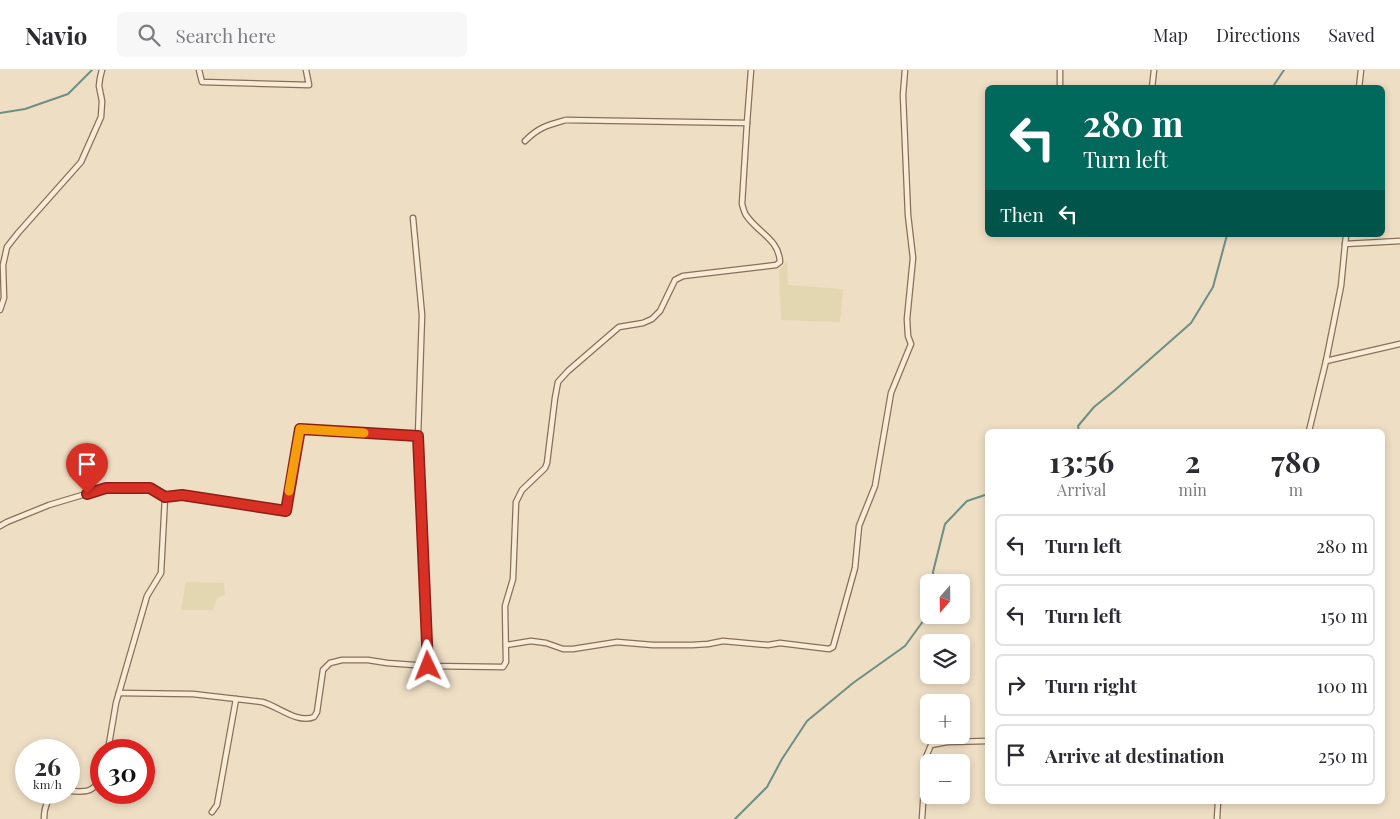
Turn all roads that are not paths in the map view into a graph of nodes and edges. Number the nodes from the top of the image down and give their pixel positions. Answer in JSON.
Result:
{"nodes":[{"id":1,"x":102,"y":70,"type":"edge"},
{"id":2,"x":200,"y":70,"type":"edge"},
{"id":3,"x":306,"y":70,"type":"edge"},
{"id":4,"x":752,"y":70,"type":"edge"},
{"id":5,"x":905,"y":70,"type":"edge"},
{"id":6,"x":1060,"y":70,"type":"edge"},
{"id":7,"x":1154,"y":70,"type":"edge"},
{"id":8,"x":1361,"y":70,"type":"edge"},
{"id":9,"x":1060,"y":85,"type":"edge"},
{"id":10,"x":1152,"y":85,"type":"edge"},
{"id":11,"x":1359,"y":85,"type":"edge"},
{"id":12,"x":746,"y":123,"type":"junction"},
{"id":13,"x":525,"y":140,"type":"dead end"},
{"id":14,"x":413,"y":218,"type":"dead end"},
{"id":15,"x":1346,"y":237,"type":"edge"},
{"id":16,"x":1400,"y":241,"type":"edge"},
{"id":17,"x":1345,"y":244,"type":"junction"},
{"id":18,"x":0,"y":310,"type":"edge"},
{"id":19,"x":1400,"y":344,"type":"edge"},
{"id":20,"x":1326,"y":361,"type":"junction"},
{"id":21,"x":1309,"y":429,"type":"edge"},
{"id":22,"x":418,"y":436,"type":"junction"},
{"id":23,"x":165,"y":497,"type":"junction"},
{"id":24,"x":0,"y":526,"type":"edge"},
{"id":25,"x":506,"y":645,"type":"junction"},
{"id":26,"x":428,"y":666,"type":"junction"},
{"id":27,"x":119,"y":693,"type":"junction"},
{"id":28,"x":236,"y":699,"type":"junction"},
{"id":29,"x":110,"y":739,"type":"edge"},
{"id":30,"x":985,"y":741,"type":"edge"},
{"id":31,"x":47,"y":804,"type":"edge"},
{"id":32,"x":1218,"y":804,"type":"edge"},
{"id":33,"x":212,"y":812,"type":"dead end"},
{"id":34,"x":44,"y":819,"type":"edge"},
{"id":35,"x":922,"y":819,"type":"edge"},
{"id":36,"x":1217,"y":819,"type":"edge"}],
"edges":[{"from":1,"to":18,"type":"street"},
{"from":2,"to":3,"type":"street"},
{"from":4,"to":12,"type":"street"},
{"from":5,"to":25,"type":"street"},
{"from":6,"to":9,"type":"street"},
{"from":7,"to":10,"type":"street"},
{"from":8,"to":11,"type":"street"},
{"from":12,"to":13,"type":"street"},
{"from":12,"to":25,"type":"street"},
{"from":14,"to":22,"type":"street"},
{"from":15,"to":17,"type":"street"},
{"from":16,"to":17,"type":"street"},
{"from":17,"to":20,"type":"street"},
{"from":19,"to":20,"type":"street"},
{"from":20,"to":21,"type":"street"},
{"from":22,"to":23,"type":"street"},
{"from":22,"to":26,"type":"street"},
{"from":23,"to":24,"type":"street"},
{"from":23,"to":27,"type":"street"},
{"from":25,"to":26,"type":"street"},
{"from":26,"to":28,"type":"street"},
{"from":27,"to":28,"type":"street"},
{"from":27,"to":29,"type":"street"},
{"from":28,"to":33,"type":"street"},
{"from":30,"to":35,"type":"street"},
{"from":31,"to":34,"type":"street"},
{"from":32,"to":36,"type":"street"}]}
